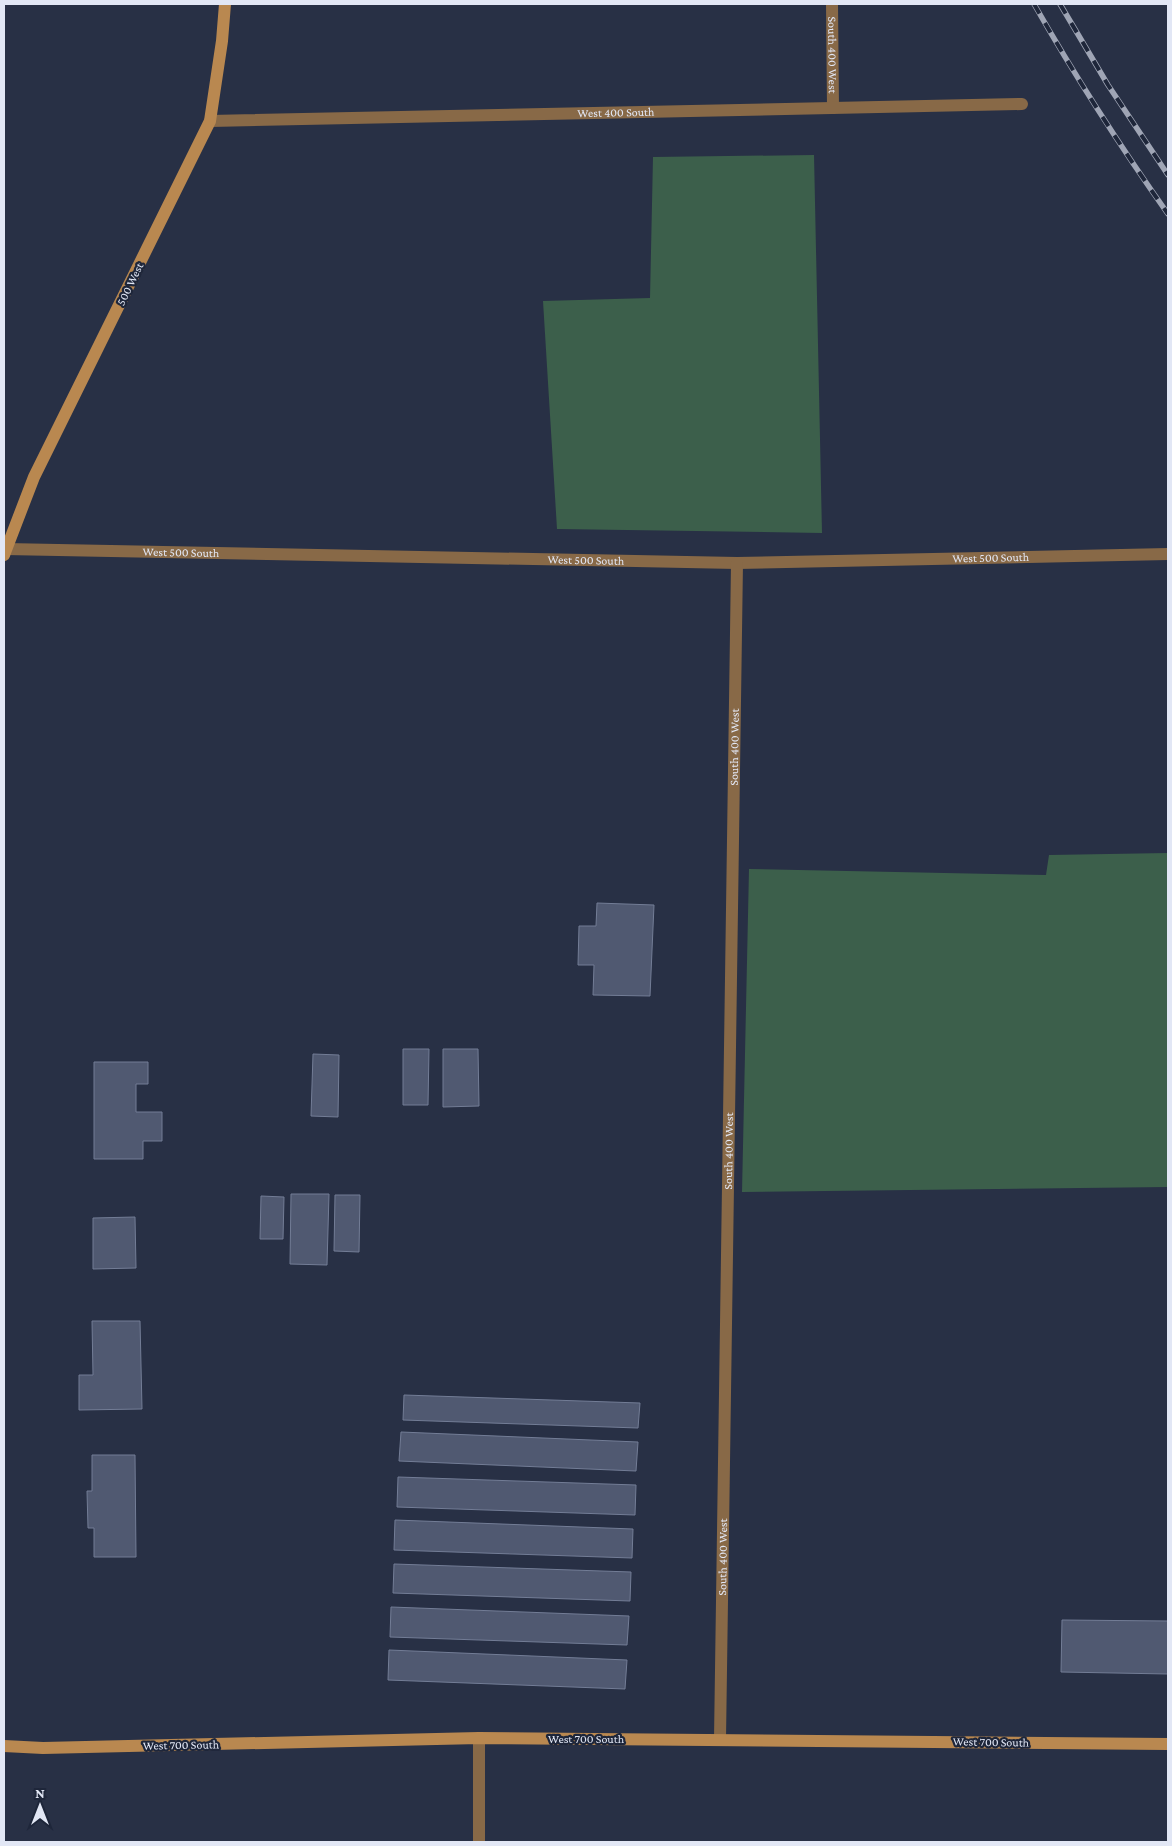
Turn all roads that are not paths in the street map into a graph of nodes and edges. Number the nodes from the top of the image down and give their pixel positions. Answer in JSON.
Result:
{"nodes":[{"id":1,"x":225,"y":4,"type":"edge"},
{"id":2,"x":832,"y":4,"type":"edge"},
{"id":3,"x":1022,"y":104,"type":"dead end"},
{"id":4,"x":833,"y":108,"type":"junction"},
{"id":5,"x":210,"y":121,"type":"junction"},
{"id":6,"x":4,"y":552,"type":"edge"},
{"id":7,"x":1168,"y":554,"type":"edge"},
{"id":8,"x":737,"y":563,"type":"junction"},
{"id":9,"x":479,"y":1738,"type":"junction"},
{"id":10,"x":720,"y":1739,"type":"junction"},
{"id":11,"x":1168,"y":1744,"type":"edge"},
{"id":12,"x":4,"y":1746,"type":"edge"},
{"id":13,"x":479,"y":1842,"type":"edge"}],
"edges":[{"from":1,"to":5,"type":"street","name":"500 West"},
{"from":2,"to":4,"type":"street","name":"South 400 West"},
{"from":3,"to":4,"type":"street","name":"West 400 South"},
{"from":4,"to":5,"type":"street","name":"West 400 South"},
{"from":5,"to":6,"type":"street","name":"500 West"},
{"from":6,"to":8,"type":"street","name":"West 500 South"},
{"from":7,"to":8,"type":"street","name":"West 500 South"},
{"from":8,"to":10,"type":"street","name":"South 400 West"},
{"from":9,"to":10,"type":"street","name":"West 700 South"},
{"from":9,"to":12,"type":"street","name":"West 700 South"},
{"from":9,"to":13,"type":"street"},
{"from":10,"to":11,"type":"street","name":"West 700 South"}]}
